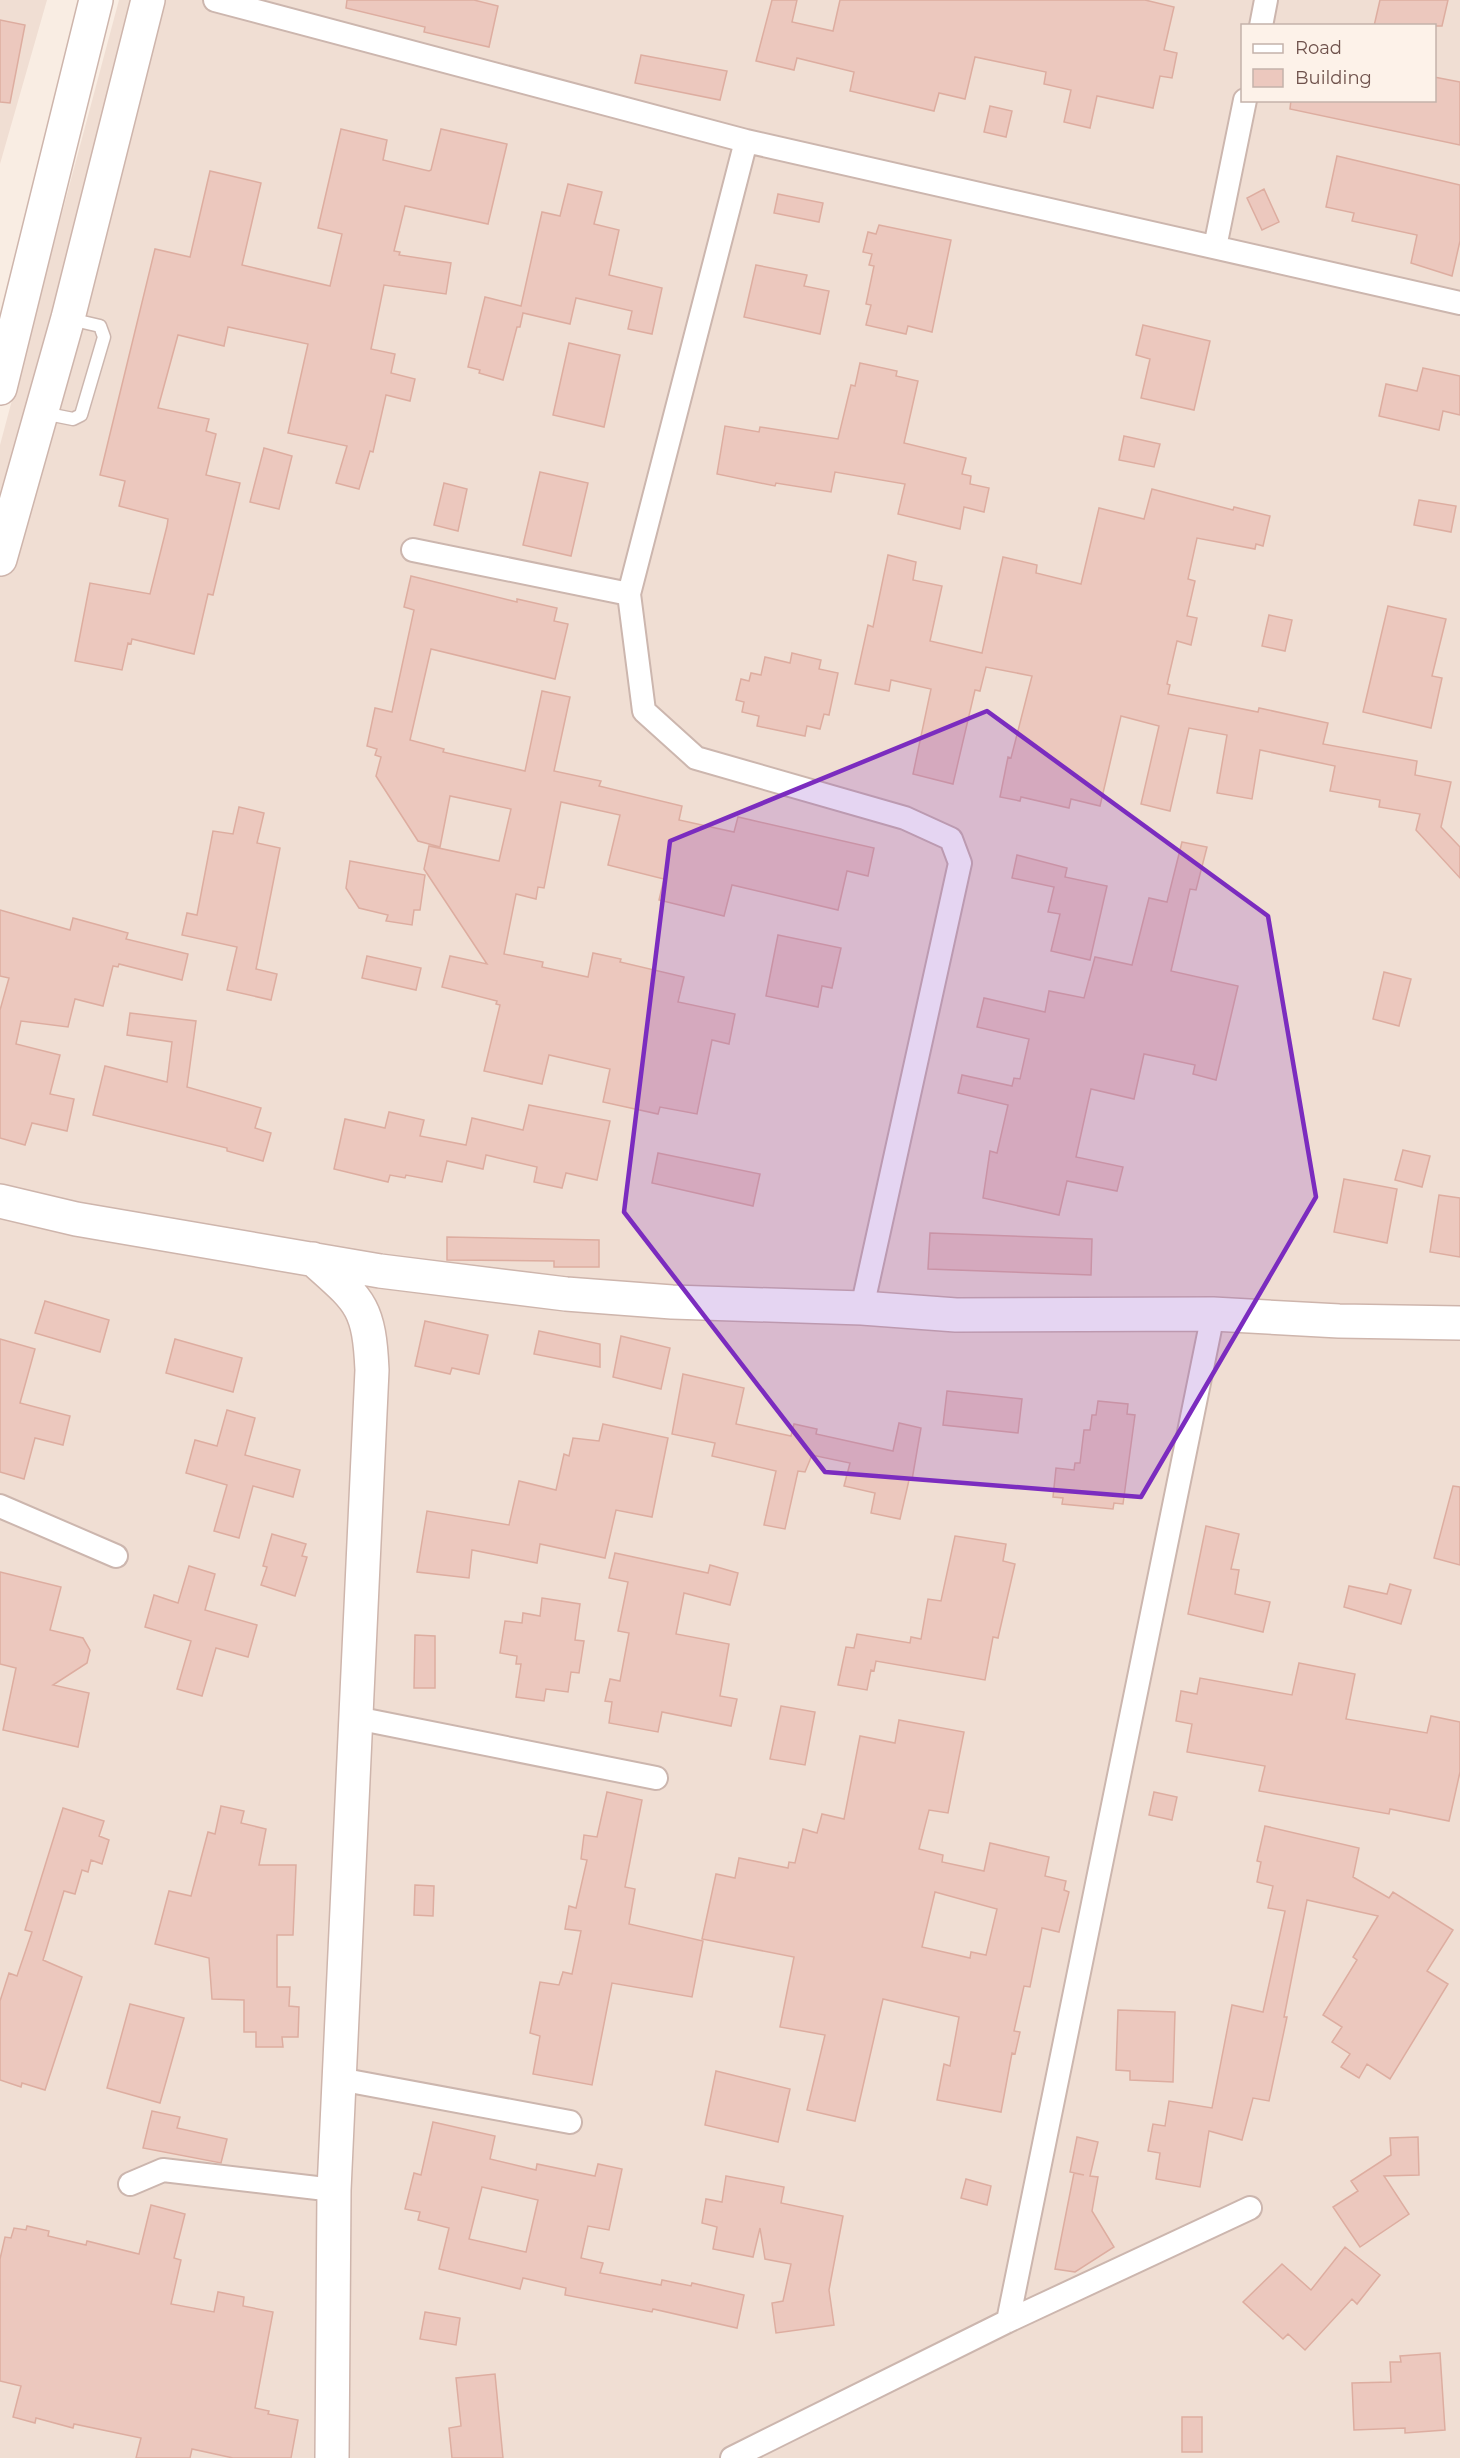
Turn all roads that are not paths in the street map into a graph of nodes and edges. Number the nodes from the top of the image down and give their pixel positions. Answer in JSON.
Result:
{"nodes":[{"id":1,"x":96,"y":0,"type":"edge"},
{"id":2,"x":148,"y":0,"type":"edge"},
{"id":3,"x":215,"y":0,"type":"edge"},
{"id":4,"x":1266,"y":0,"type":"edge"},
{"id":5,"x":1261,"y":24,"type":"edge"},
{"id":6,"x":1245,"y":102,"type":"edge"},
{"id":7,"x":746,"y":141,"type":"junction"},
{"id":8,"x":1215,"y":248,"type":"junction"},
{"id":9,"x":1460,"y":303,"type":"edge"},
{"id":10,"x":0,"y":388,"type":"edge"},
{"id":11,"x":413,"y":550,"type":"dead end"},
{"id":12,"x":0,"y":559,"type":"edge"},
{"id":13,"x":629,"y":594,"type":"junction"},
{"id":14,"x":0,"y":1201,"type":"edge"},
{"id":15,"x":312,"y":1259,"type":"junction"},
{"id":16,"x":862,"y":1308,"type":"junction"},
{"id":17,"x":1213,"y":1314,"type":"junction"},
{"id":18,"x":1460,"y":1323,"type":"edge"},
{"id":19,"x":0,"y":1506,"type":"edge"},
{"id":20,"x":116,"y":1556,"type":"dead end"},
{"id":21,"x":356,"y":1718,"type":"junction"},
{"id":22,"x":656,"y":1778,"type":"dead end"},
{"id":23,"x":339,"y":2079,"type":"junction"},
{"id":24,"x":570,"y":2122,"type":"dead end"},
{"id":25,"x":130,"y":2184,"type":"dead end"},
{"id":26,"x":334,"y":2190,"type":"junction"},
{"id":27,"x":1250,"y":2208,"type":"dead end"},
{"id":28,"x":1008,"y":2321,"type":"junction"},
{"id":29,"x":332,"y":2458,"type":"edge"},
{"id":30,"x":732,"y":2458,"type":"edge"}],
"edges":[{"from":1,"to":10,"type":"street"},
{"from":2,"to":12,"type":"street"},
{"from":3,"to":7,"type":"street"},
{"from":4,"to":5,"type":"street"},
{"from":6,"to":8,"type":"street"},
{"from":7,"to":8,"type":"street"},
{"from":7,"to":13,"type":"street"},
{"from":8,"to":9,"type":"street"},
{"from":11,"to":13,"type":"street"},
{"from":13,"to":16,"type":"street"},
{"from":14,"to":15,"type":"street"},
{"from":15,"to":16,"type":"street"},
{"from":15,"to":21,"type":"street"},
{"from":16,"to":17,"type":"street"},
{"from":17,"to":18,"type":"street"},
{"from":17,"to":28,"type":"street"},
{"from":19,"to":20,"type":"street"},
{"from":21,"to":22,"type":"street"},
{"from":21,"to":23,"type":"street"},
{"from":23,"to":24,"type":"street"},
{"from":23,"to":26,"type":"street"},
{"from":25,"to":26,"type":"street"},
{"from":26,"to":29,"type":"street"},
{"from":27,"to":28,"type":"street"},
{"from":28,"to":30,"type":"street"}]}
